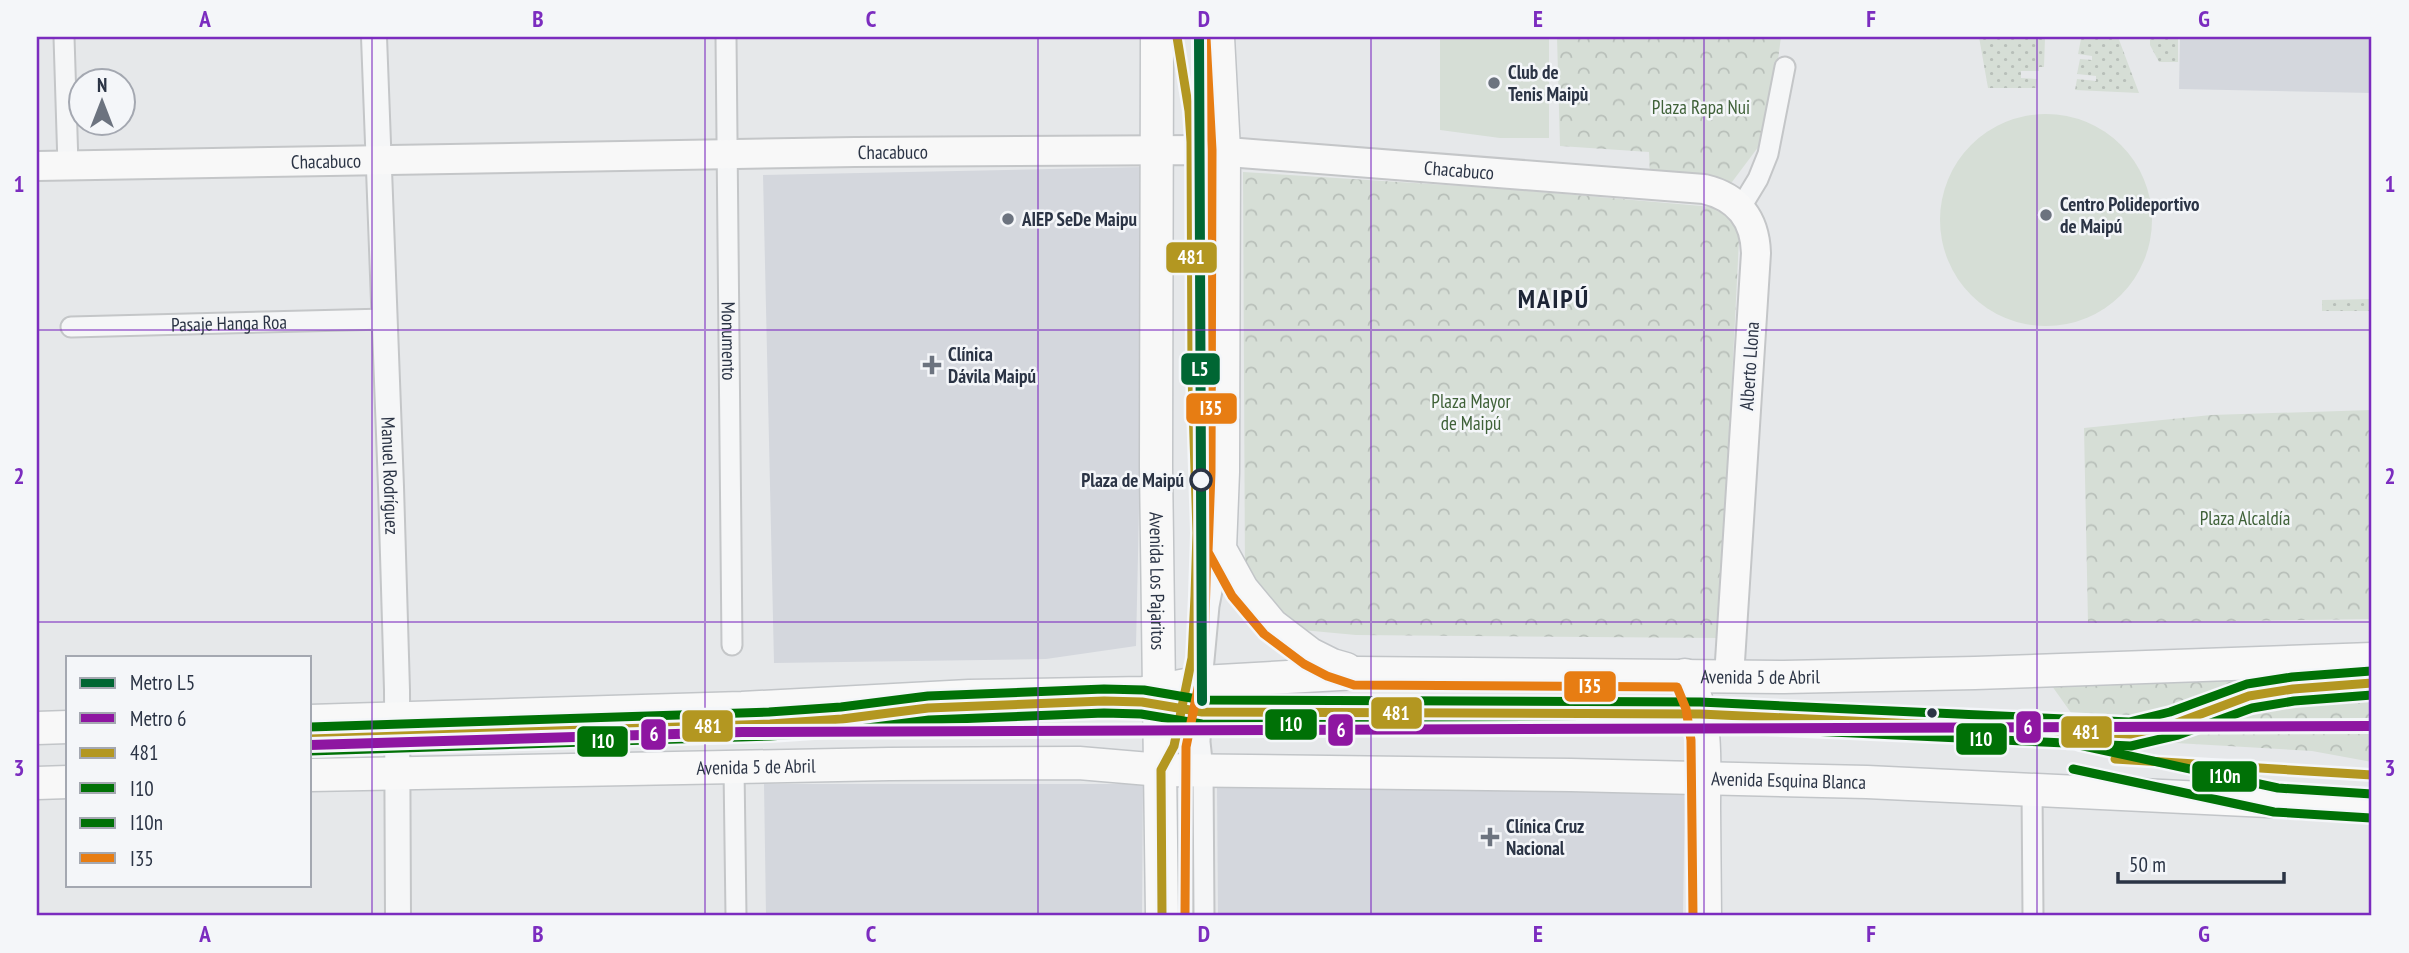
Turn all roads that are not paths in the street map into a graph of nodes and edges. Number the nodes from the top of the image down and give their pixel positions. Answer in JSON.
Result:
{"nodes":[{"id":1,"x":64,"y":37,"type":"edge"},
{"id":2,"x":374,"y":37,"type":"edge"},
{"id":3,"x":726,"y":37,"type":"edge"},
{"id":4,"x":1157,"y":37,"type":"edge"},
{"id":5,"x":1217,"y":37,"type":"edge"},
{"id":6,"x":1785,"y":67,"type":"dead end"},
{"id":7,"x":1157,"y":150,"type":"junction"},
{"id":8,"x":1224,"y":150,"type":"junction"},
{"id":9,"x":727,"y":154,"type":"junction"},
{"id":10,"x":380,"y":160,"type":"junction"},
{"id":11,"x":68,"y":165,"type":"junction"},
{"id":12,"x":37,"y":166,"type":"edge"},
{"id":13,"x":1741,"y":207,"type":"junction"},
{"id":14,"x":386,"y":319,"type":"junction"},
{"id":15,"x":71,"y":327,"type":"dead end"},
{"id":16,"x":1220,"y":549,"type":"junction"},
{"id":17,"x":732,"y":645,"type":"dead end"},
{"id":18,"x":2372,"y":659,"type":"edge"},
{"id":19,"x":1357,"y":673,"type":"junction"},
{"id":20,"x":1685,"y":675,"type":"junction"},
{"id":21,"x":1730,"y":677,"type":"junction"},
{"id":22,"x":1202,"y":682,"type":"junction"},
{"id":23,"x":1160,"y":690,"type":"junction"},
{"id":24,"x":397,"y":719,"type":"junction"},
{"id":25,"x":312,"y":721,"type":"edge"},
{"id":26,"x":66,"y":727,"type":"edge"},
{"id":27,"x":37,"y":728,"type":"edge"},
{"id":28,"x":734,"y":768,"type":"junction"},
{"id":29,"x":1161,"y":770,"type":"junction"},
{"id":30,"x":1203,"y":770,"type":"junction"},
{"id":31,"x":397,"y":773,"type":"junction"},
{"id":32,"x":312,"y":775,"type":"edge"},
{"id":33,"x":1704,"y":778,"type":"junction"},
{"id":34,"x":66,"y":782,"type":"edge"},
{"id":35,"x":37,"y":783,"type":"edge"},
{"id":36,"x":2032,"y":789,"type":"junction"},
{"id":37,"x":2372,"y":806,"type":"edge"},
{"id":38,"x":398,"y":916,"type":"edge"},
{"id":39,"x":736,"y":916,"type":"edge"},
{"id":40,"x":1162,"y":916,"type":"edge"},
{"id":41,"x":1204,"y":916,"type":"edge"},
{"id":42,"x":1705,"y":916,"type":"edge"},
{"id":43,"x":2033,"y":916,"type":"edge"}],
"edges":[{"from":1,"to":11,"type":"street"},
{"from":2,"to":10,"type":"street","name":"Manuel Rodríguez"},
{"from":3,"to":9,"type":"street","name":"Monumento"},
{"from":4,"to":7,"type":"main road","name":"Avenida Los Pajaritos"},
{"from":5,"to":8,"type":"main road"},
{"from":6,"to":13,"type":"street"},
{"from":7,"to":8,"type":"main road","name":"Chacabuco"},
{"from":7,"to":9,"type":"main road","name":"Chacabuco"},
{"from":7,"to":23,"type":"main road","name":"Avenida Los Pajaritos"},
{"from":8,"to":13,"type":"main road","name":"Chacabuco"},
{"from":8,"to":16,"type":"main road"},
{"from":9,"to":10,"type":"main road","name":"Chacabuco"},
{"from":9,"to":17,"type":"street","name":"Monumento"},
{"from":10,"to":11,"type":"main road","name":"Chacabuco"},
{"from":10,"to":14,"type":"street","name":"Manuel Rodríguez"},
{"from":11,"to":12,"type":"main road","name":"Chacabuco"},
{"from":13,"to":21,"type":"main road","name":"Alberto Llona"},
{"from":14,"to":15,"type":"street","name":"Pasaje Hanga Roa"},
{"from":14,"to":24,"type":"street","name":"Manuel Rodríguez"},
{"from":16,"to":19,"type":"main road"},
{"from":16,"to":22,"type":"street"},
{"from":18,"to":21,"type":"main road","name":"Avenida 5 de Abril"},
{"from":19,"to":20,"type":"main road","name":"Avenida 5 de Abril"},
{"from":19,"to":22,"type":"main road","name":"Avenida 5 de Abril"},
{"from":20,"to":21,"type":"main road","name":"Avenida 5 de Abril"},
{"from":20,"to":33,"type":"main road"},
{"from":22,"to":23,"type":"main road","name":"Avenida 5 de Abril"},
{"from":22,"to":30,"type":"street"},
{"from":23,"to":24,"type":"main road","name":"Avenida 5 de Abril"},
{"from":23,"to":29,"type":"main road","name":"Avenida Los Pajaritos"},
{"from":24,"to":25,"type":"main road","name":"Avenida 5 de Abril"},
{"from":24,"to":31,"type":"street","name":"Manuel Rodríguez"},
{"from":26,"to":27,"type":"main road"},
{"from":28,"to":29,"type":"main road","name":"Avenida 5 de Abril"},
{"from":28,"to":31,"type":"main road","name":"Avenida 5 de Abril"},
{"from":28,"to":39,"type":"street"},
{"from":29,"to":30,"type":"main road","name":"Avenida 5 de Abril"},
{"from":29,"to":40,"type":"main road","name":"Avenida Los Pajaritos"},
{"from":30,"to":33,"type":"main road","name":"Avenida Esquina Blanca"},
{"from":30,"to":41,"type":"street"},
{"from":31,"to":32,"type":"main road","name":"Avenida 5 de Abril"},
{"from":31,"to":38,"type":"street","name":"Manuel Rodríguez"},
{"from":33,"to":36,"type":"main road","name":"Avenida Esquina Blanca"},
{"from":33,"to":42,"type":"main road"},
{"from":34,"to":35,"type":"main road"},
{"from":36,"to":37,"type":"main road","name":"Avenida Esquina Blanca"},
{"from":36,"to":43,"type":"street"}]}
